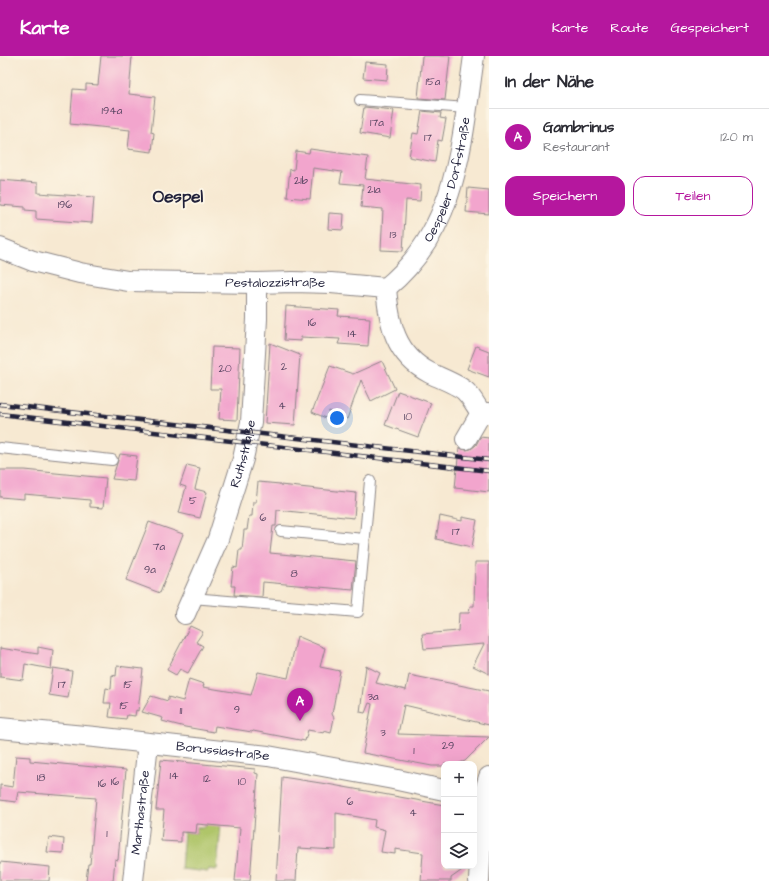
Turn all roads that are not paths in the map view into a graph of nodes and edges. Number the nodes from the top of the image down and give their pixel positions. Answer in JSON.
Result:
{"nodes":[{"id":1,"x":474,"y":56,"type":"edge"},
{"id":2,"x":360,"y":100,"type":"dead end"},
{"id":3,"x":467,"y":108,"type":"junction"},
{"id":4,"x":0,"y":248,"type":"edge"},
{"id":5,"x":257,"y":283,"type":"junction"},
{"id":6,"x":386,"y":288,"type":"junction"},
{"id":7,"x":485,"y":413,"type":"edge"},
{"id":8,"x":466,"y":439,"type":"dead end"},
{"id":9,"x":0,"y":448,"type":"edge"},
{"id":10,"x":112,"y":460,"type":"dead end"},
{"id":11,"x":370,"y":481,"type":"dead end"},
{"id":12,"x":281,"y":531,"type":"dead end"},
{"id":13,"x":364,"y":539,"type":"junction"},
{"id":14,"x":188,"y":606,"type":"joint"},
{"id":15,"x":0,"y":728,"type":"edge"},
{"id":16,"x":148,"y":743,"type":"junction"},
{"id":17,"x":489,"y":778,"type":"edge"},
{"id":18,"x":441,"y":789,"type":"edge"},
{"id":19,"x":479,"y":797,"type":"edge"},
{"id":20,"x":133,"y":881,"type":"edge"},
{"id":21,"x":479,"y":881,"type":"edge"}],
"edges":[{"from":1,"to":3,"type":"street","name":"Oespeler Dorfstraße"},
{"from":2,"to":3,"type":"lane"},
{"from":3,"to":6,"type":"street","name":"Oespeler Dorfstraße"},
{"from":4,"to":5,"type":"street","name":"Pestalozzistraße"},
{"from":5,"to":6,"type":"street","name":"Pestalozzistraße"},
{"from":5,"to":14,"type":"street","name":"Ruthstraße"},
{"from":6,"to":7,"type":"street"},
{"from":7,"to":8,"type":"street"},
{"from":9,"to":10,"type":"lane"},
{"from":11,"to":13,"type":"lane"},
{"from":12,"to":13,"type":"lane"},
{"from":13,"to":14,"type":"lane"},
{"from":15,"to":16,"type":"street","name":"Borussiastraße"},
{"from":16,"to":18,"type":"street","name":"Borussiastraße"},
{"from":16,"to":20,"type":"street","name":"Marthastraße"},
{"from":17,"to":19,"type":"street"},
{"from":19,"to":21,"type":"street"}]}
